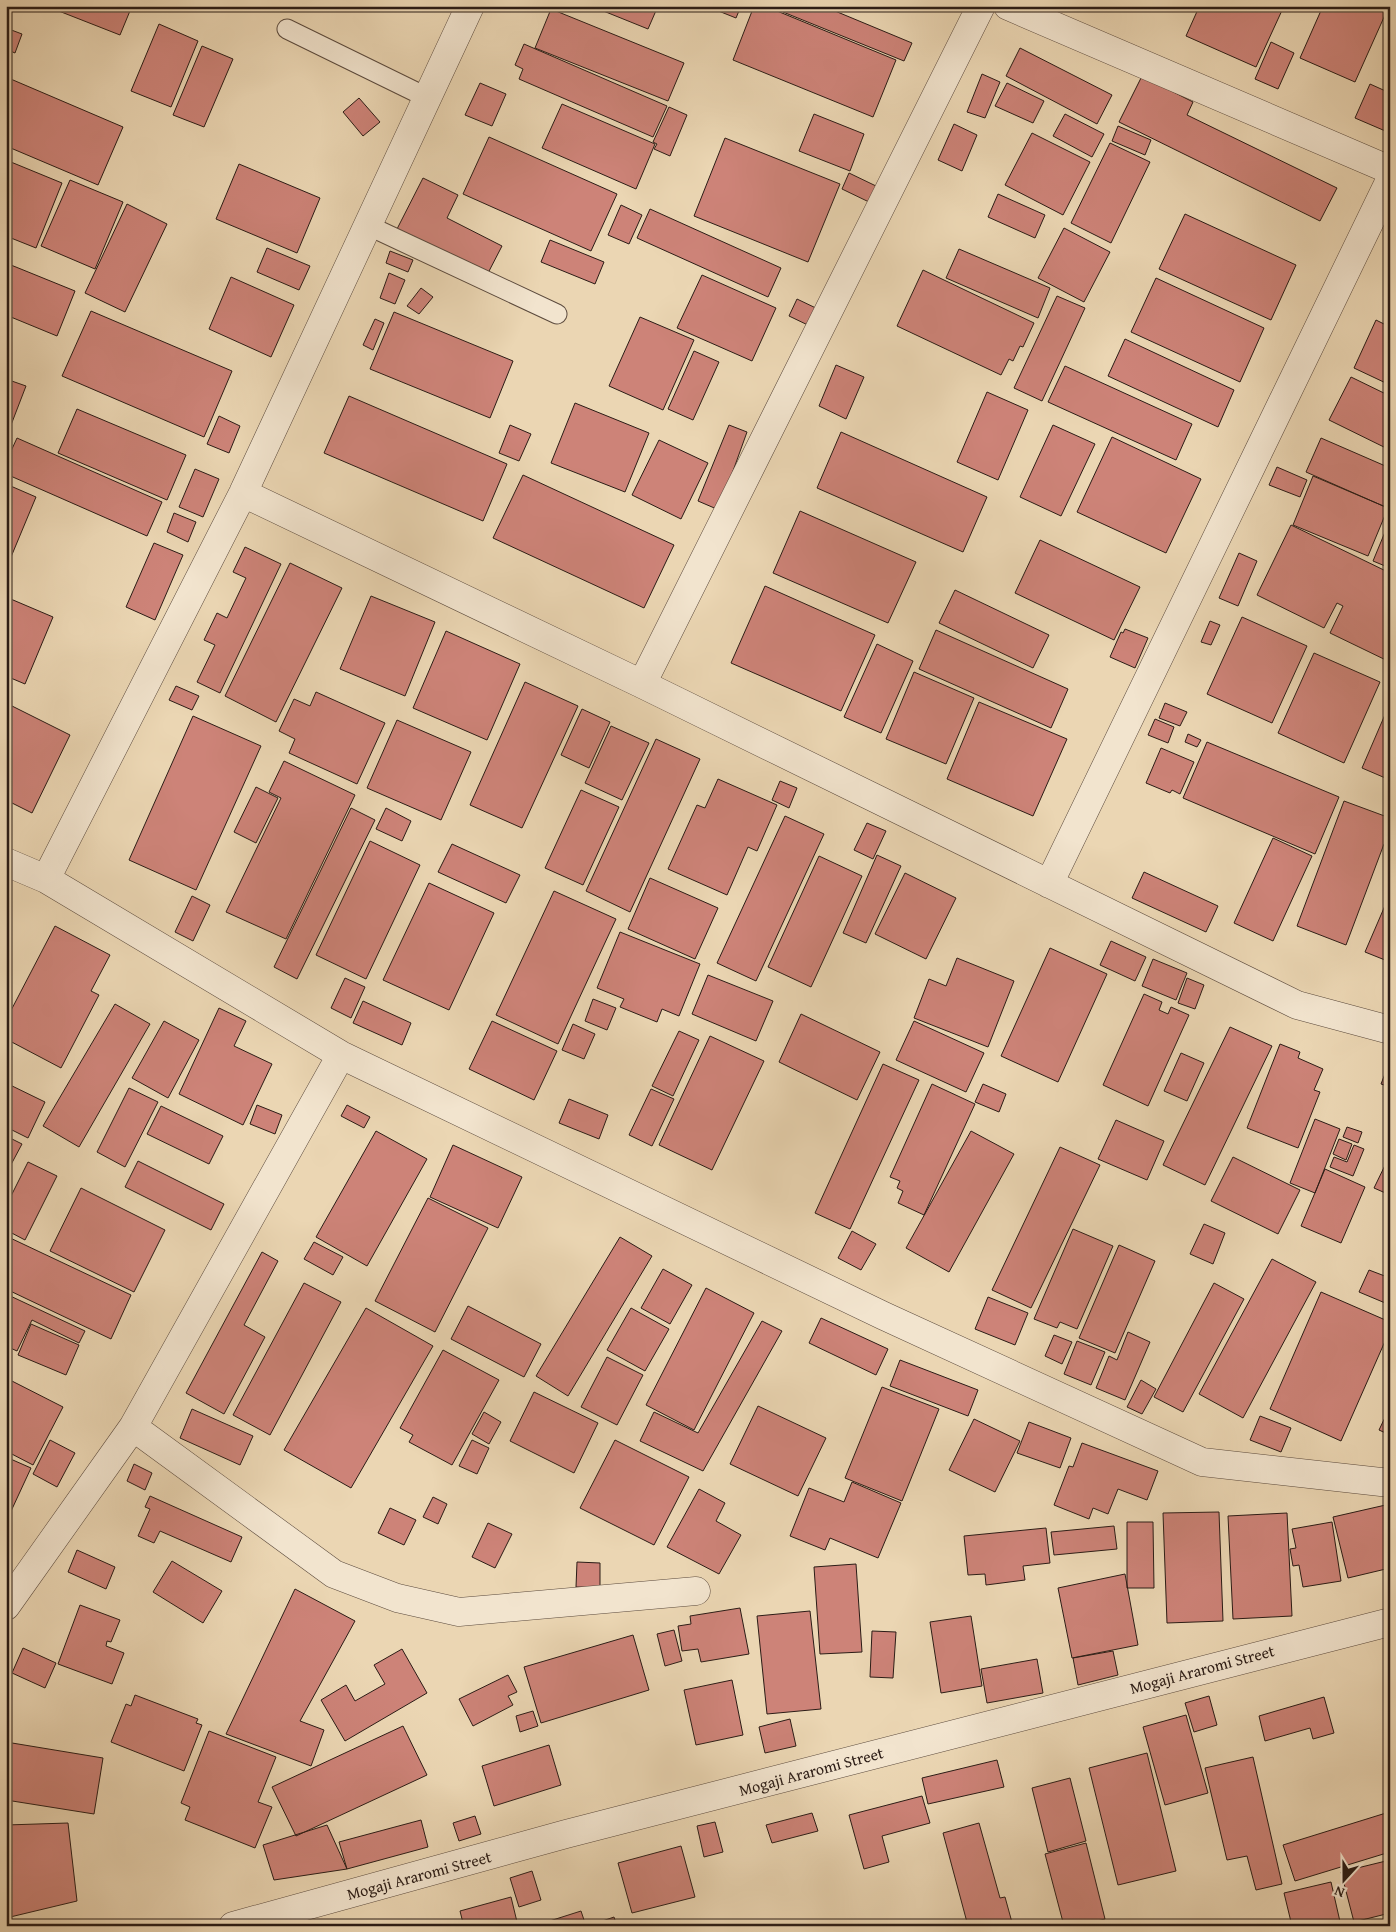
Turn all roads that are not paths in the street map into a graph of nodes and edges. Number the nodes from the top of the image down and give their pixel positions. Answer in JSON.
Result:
{"nodes":[{"id":1,"x":470,"y":6,"type":"edge"},
{"id":2,"x":981,"y":6,"type":"edge"},
{"id":3,"x":1008,"y":6,"type":"edge"},
{"id":4,"x":287,"y":29,"type":"dead end"},
{"id":5,"x":426,"y":97,"type":"junction"},
{"id":6,"x":1390,"y":170,"type":"edge"},
{"id":7,"x":1390,"y":180,"type":"edge"},
{"id":8,"x":367,"y":225,"type":"junction"},
{"id":9,"x":557,"y":314,"type":"dead end"},
{"id":10,"x":243,"y":493,"type":"junction"},
{"id":11,"x":642,"y":684,"type":"junction"},
{"id":12,"x":6,"y":862,"type":"edge"},
{"id":13,"x":46,"y":879,"type":"junction"},
{"id":14,"x":1049,"y":884,"type":"junction"},
{"id":15,"x":1390,"y":1030,"type":"edge"},
{"id":16,"x":341,"y":1055,"type":"junction"},
{"id":17,"x":133,"y":1427,"type":"junction"},
{"id":18,"x":1390,"y":1483,"type":"edge"},
{"id":19,"x":696,"y":1591,"type":"dead end"},
{"id":20,"x":6,"y":1606,"type":"edge"},
{"id":21,"x":1390,"y":1622,"type":"edge"},
{"id":22,"x":233,"y":1926,"type":"edge"}],
"edges":[{"from":1,"to":5,"type":"street"},
{"from":2,"to":11,"type":"street"},
{"from":3,"to":6,"type":"street"},
{"from":4,"to":5,"type":"lane"},
{"from":5,"to":8,"type":"street"},
{"from":7,"to":14,"type":"street"},
{"from":8,"to":9,"type":"lane"},
{"from":8,"to":10,"type":"street"},
{"from":10,"to":11,"type":"street"},
{"from":10,"to":13,"type":"street"},
{"from":11,"to":14,"type":"street"},
{"from":12,"to":13,"type":"street"},
{"from":13,"to":16,"type":"street"},
{"from":14,"to":15,"type":"street"},
{"from":16,"to":17,"type":"street"},
{"from":16,"to":18,"type":"street"},
{"from":17,"to":19,"type":"street"},
{"from":17,"to":20,"type":"street"},
{"from":21,"to":22,"type":"street","name":"Mogaji Araromi Street"}]}
